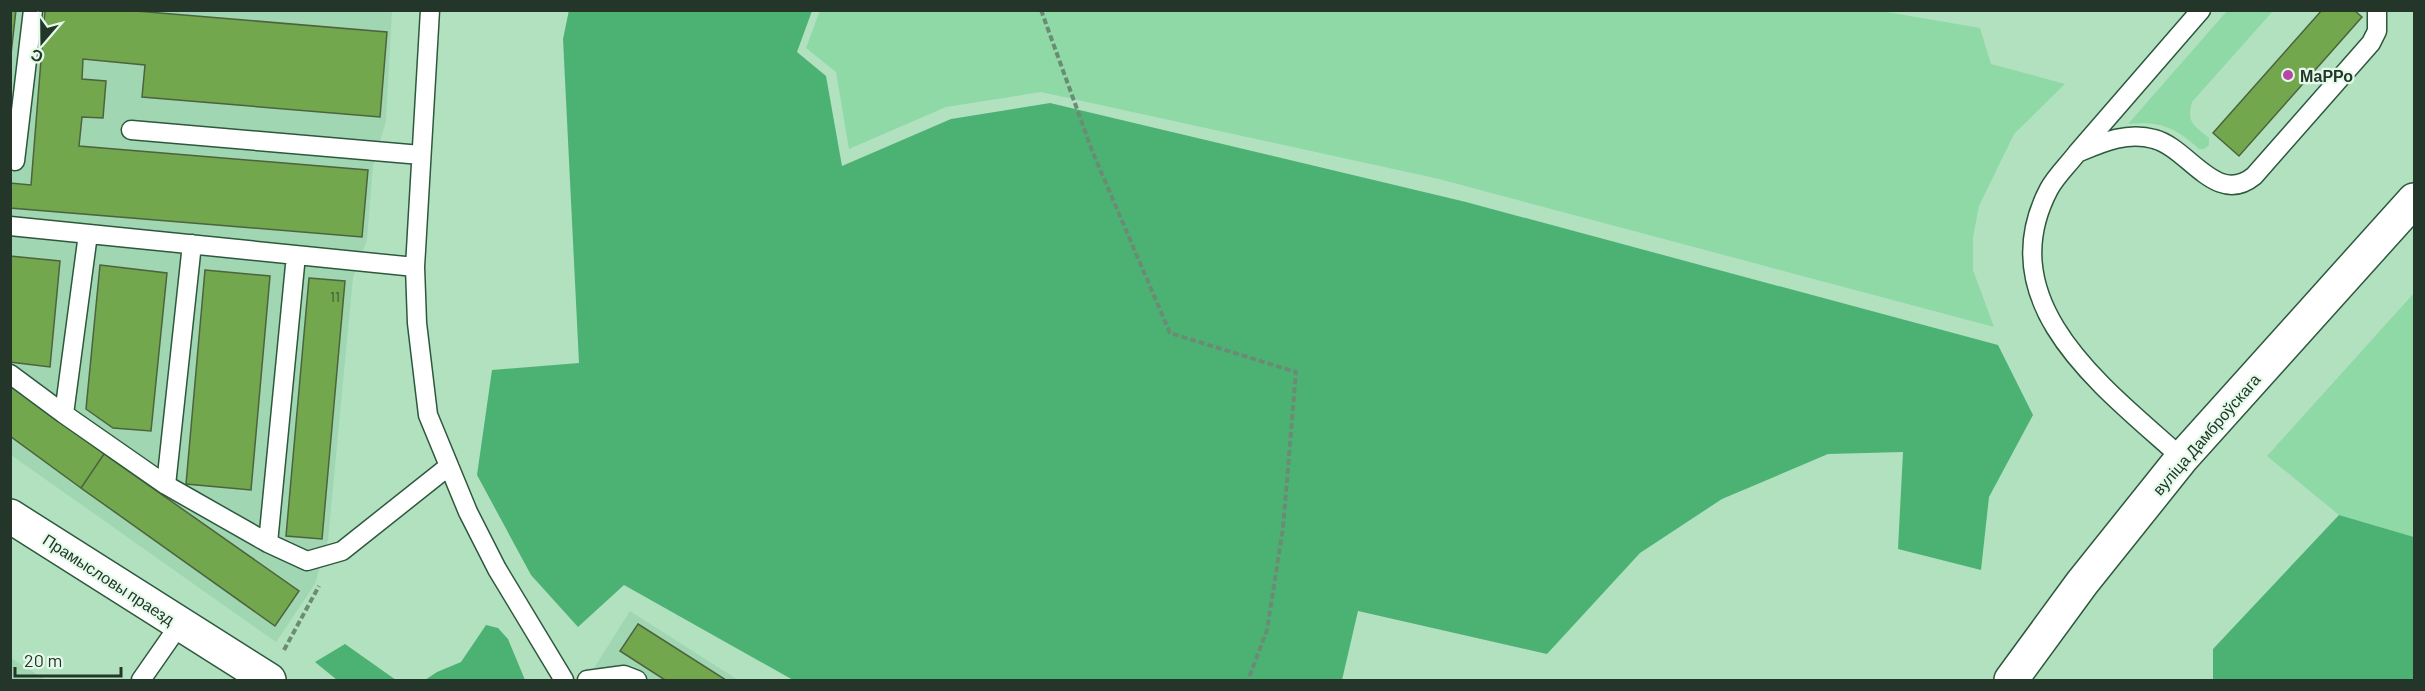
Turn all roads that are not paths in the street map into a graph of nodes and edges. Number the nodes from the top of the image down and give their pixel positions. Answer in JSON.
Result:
{"nodes":[{"id":1,"x":33,"y":10,"type":"edge"},
{"id":2,"x":430,"y":10,"type":"edge"},
{"id":3,"x":2201,"y":10,"type":"edge"},
{"id":4,"x":2377,"y":10,"type":"edge"},
{"id":5,"x":131,"y":130,"type":"dead end"},
{"id":6,"x":2077,"y":153,"type":"junction"},
{"id":7,"x":421,"y":156,"type":"junction"},
{"id":8,"x":15,"y":161,"type":"dead end"},
{"id":9,"x":2415,"y":200,"type":"edge"},
{"id":10,"x":10,"y":226,"type":"edge"},
{"id":11,"x":88,"y":234,"type":"junction"},
{"id":12,"x":192,"y":244,"type":"junction"},
{"id":13,"x":296,"y":255,"type":"junction"},
{"id":14,"x":415,"y":267,"type":"junction"},
{"id":15,"x":10,"y":374,"type":"edge"},
{"id":16,"x":64,"y":414,"type":"junction"},
{"id":17,"x":2182,"y":458,"type":"junction"},
{"id":18,"x":448,"y":466,"type":"junction"},
{"id":19,"x":166,"y":485,"type":"junction"},
{"id":20,"x":10,"y":516,"type":"edge"},
{"id":21,"x":268,"y":543,"type":"junction"},
{"id":22,"x":180,"y":624,"type":"junction"},
{"id":23,"x":268,"y":680,"type":"edge"},
{"id":24,"x":141,"y":681,"type":"edge"},
{"id":25,"x":564,"y":681,"type":"edge"},
{"id":26,"x":586,"y":681,"type":"edge"},
{"id":27,"x":637,"y":681,"type":"edge"},
{"id":28,"x":2011,"y":681,"type":"edge"}],
"edges":[{"from":1,"to":8,"type":"lane"},
{"from":2,"to":7,"type":"lane"},
{"from":3,"to":6,"type":"lane"},
{"from":4,"to":6,"type":"lane"},
{"from":5,"to":7,"type":"lane"},
{"from":6,"to":17,"type":"lane"},
{"from":7,"to":14,"type":"lane"},
{"from":9,"to":17,"type":"street","name":"вуліца Дамброўскага"},
{"from":10,"to":11,"type":"lane"},
{"from":11,"to":12,"type":"lane"},
{"from":11,"to":16,"type":"lane"},
{"from":12,"to":13,"type":"lane"},
{"from":12,"to":19,"type":"lane"},
{"from":13,"to":14,"type":"lane"},
{"from":13,"to":21,"type":"lane"},
{"from":14,"to":18,"type":"lane"},
{"from":15,"to":16,"type":"lane"},
{"from":16,"to":19,"type":"lane"},
{"from":17,"to":28,"type":"street","name":"вуліца Дамброўскага"},
{"from":18,"to":21,"type":"lane"},
{"from":18,"to":25,"type":"lane"},
{"from":19,"to":21,"type":"lane"},
{"from":20,"to":22,"type":"street","name":"Прамысловы праезд"},
{"from":22,"to":23,"type":"street","name":"Прамысловы праезд"},
{"from":22,"to":24,"type":"lane"},
{"from":26,"to":27,"type":"lane"}]}
